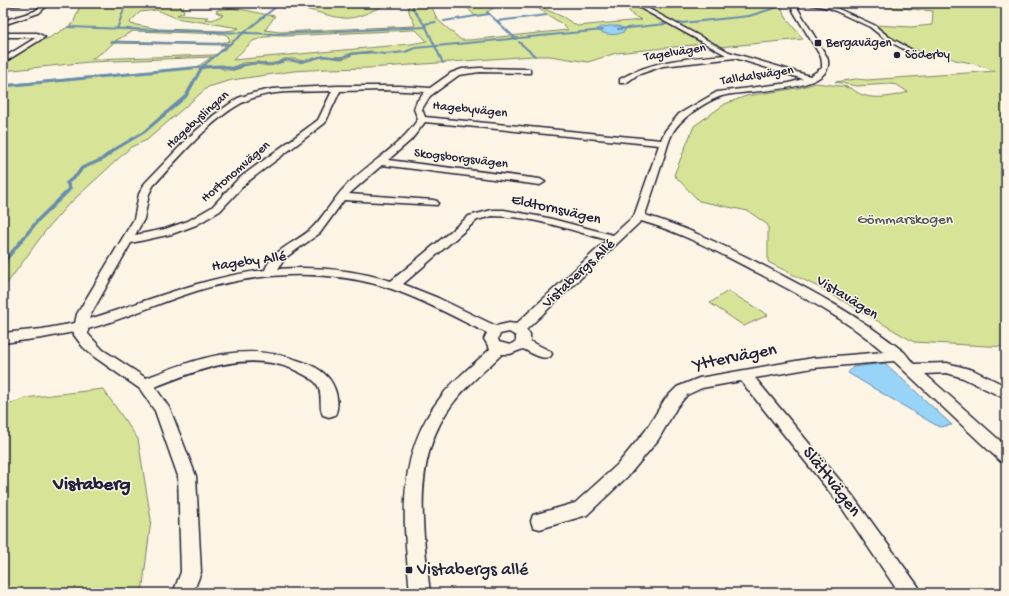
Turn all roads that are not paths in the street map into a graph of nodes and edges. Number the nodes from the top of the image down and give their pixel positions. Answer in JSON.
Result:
{"nodes":[{"id":1,"x":20,"y":3,"type":"edge"},
{"id":2,"x":47,"y":3,"type":"edge"},
{"id":3,"x":634,"y":3,"type":"edge"},
{"id":4,"x":797,"y":3,"type":"edge"},
{"id":5,"x":805,"y":3,"type":"edge"},
{"id":6,"x":3,"y":4,"type":"edge"},
{"id":7,"x":3,"y":23,"type":"edge"},
{"id":8,"x":3,"y":35,"type":"edge"},
{"id":9,"x":911,"y":51,"type":"dead end"},
{"id":10,"x":734,"y":56,"type":"junction"},
{"id":11,"x":3,"y":61,"type":"edge"},
{"id":12,"x":527,"y":71,"type":"dead end"},
{"id":13,"x":812,"y":79,"type":"junction"},
{"id":14,"x":623,"y":81,"type":"dead end"},
{"id":15,"x":337,"y":88,"type":"junction"},
{"id":16,"x":432,"y":90,"type":"junction"},
{"id":17,"x":422,"y":119,"type":"junction"},
{"id":18,"x":664,"y":143,"type":"junction"},
{"id":19,"x":378,"y":162,"type":"junction"},
{"id":20,"x":540,"y":182,"type":"dead end"},
{"id":21,"x":342,"y":197,"type":"junction"},
{"id":22,"x":433,"y":203,"type":"dead end"},
{"id":23,"x":639,"y":217,"type":"junction"},
{"id":24,"x":127,"y":240,"type":"junction"},
{"id":25,"x":616,"y":240,"type":"junction"},
{"id":26,"x":270,"y":274,"type":"junction"},
{"id":27,"x":394,"y":285,"type":"junction"},
{"id":28,"x":81,"y":326,"type":"junction"},
{"id":29,"x":495,"y":331,"type":"junction"},
{"id":30,"x":520,"y":336,"type":"junction"},
{"id":31,"x":3,"y":338,"type":"edge"},
{"id":32,"x":499,"y":348,"type":"junction"},
{"id":33,"x":545,"y":354,"type":"dead end"},
{"id":34,"x":899,"y":356,"type":"junction"},
{"id":35,"x":910,"y":369,"type":"junction"},
{"id":36,"x":745,"y":376,"type":"junction"},
{"id":37,"x":145,"y":385,"type":"junction"},
{"id":38,"x":1006,"y":393,"type":"edge"},
{"id":39,"x":329,"y":411,"type":"dead end"},
{"id":40,"x":1006,"y":456,"type":"edge"},
{"id":41,"x":540,"y":521,"type":"dead end"},
{"id":42,"x":183,"y":593,"type":"edge"},
{"id":43,"x":420,"y":593,"type":"edge"},
{"id":44,"x":911,"y":593,"type":"edge"}],
"edges":[{"from":1,"to":6,"type":"street"},
{"from":2,"to":7,"type":"street"},
{"from":3,"to":10,"type":"street"},
{"from":4,"to":13,"type":"street","name":"Talldalsvägen"},
{"from":5,"to":9,"type":"street"},
{"from":8,"to":11,"type":"street"},
{"from":10,"to":13,"type":"street"},
{"from":10,"to":14,"type":"street","name":"Tagelvägen"},
{"from":12,"to":16,"type":"street"},
{"from":13,"to":18,"type":"street","name":"Talldalsvägen"},
{"from":15,"to":16,"type":"street","name":"Hagebyslingan"},
{"from":15,"to":24,"type":"street","name":"Hortonomvägen"},
{"from":15,"to":24,"type":"street","name":"Hagebyslingan"},
{"from":16,"to":17,"type":"street"},
{"from":17,"to":18,"type":"street","name":"Hagebyvägen"},
{"from":17,"to":19,"type":"street","name":"Hagebyvägen"},
{"from":18,"to":23,"type":"street","name":"Talldalsvägen"},
{"from":19,"to":20,"type":"street","name":"Skogsborgsvägen"},
{"from":19,"to":21,"type":"street","name":"Hagebyvägen"},
{"from":21,"to":22,"type":"street"},
{"from":21,"to":26,"type":"street","name":"Hagebyvägen"},
{"from":23,"to":25,"type":"street","name":"Vistabergs Allé"},
{"from":23,"to":34,"type":"street","name":"Vistavägen"},
{"from":24,"to":28,"type":"street","name":"Hagebyslingan"},
{"from":25,"to":27,"type":"street","name":"Eldtornsvägen"},
{"from":25,"to":30,"type":"street","name":"Vistabergs Allé"},
{"from":26,"to":27,"type":"street","name":"Hageby Allé"},
{"from":26,"to":28,"type":"street","name":"Hageby Allé"},
{"from":27,"to":29,"type":"street","name":"Hageby Allé"},
{"from":28,"to":31,"type":"street","name":"Hageby Allé"},
{"from":28,"to":37,"type":"street"},
{"from":29,"to":30,"type":"street"},
{"from":29,"to":32,"type":"street"},
{"from":30,"to":32,"type":"street"},
{"from":30,"to":33,"type":"street"},
{"from":32,"to":43,"type":"street"},
{"from":34,"to":35,"type":"street","name":"Vistavägen"},
{"from":34,"to":36,"type":"street","name":"Yttervägen"},
{"from":35,"to":38,"type":"street"},
{"from":35,"to":40,"type":"street","name":"Vistavägen"},
{"from":36,"to":41,"type":"street","name":"Yttervägen"},
{"from":36,"to":44,"type":"street","name":"Slättvägen"},
{"from":37,"to":39,"type":"street"},
{"from":37,"to":42,"type":"street"}]}
